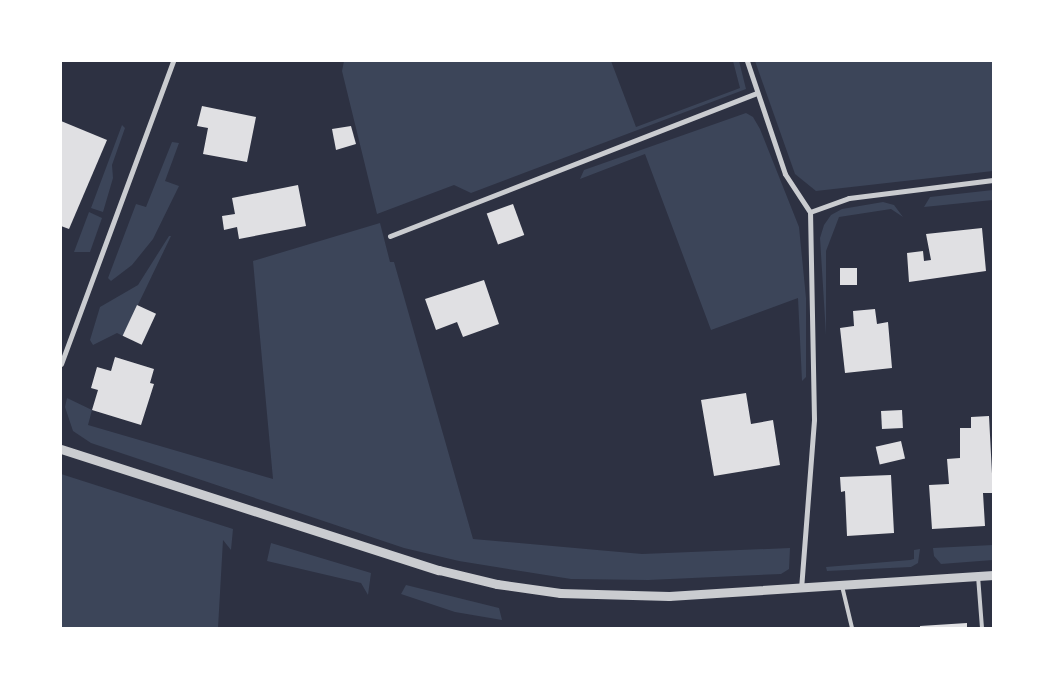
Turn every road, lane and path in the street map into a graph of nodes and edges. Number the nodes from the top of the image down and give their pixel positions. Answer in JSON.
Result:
{"nodes":[{"id":1,"x":173,"y":61,"type":"edge"},
{"id":2,"x":747,"y":61,"type":"edge"},
{"id":3,"x":757,"y":93,"type":"junction"},
{"id":4,"x":993,"y":180,"type":"edge"},
{"id":5,"x":810,"y":212,"type":"junction"},
{"id":6,"x":390,"y":236,"type":"dead end"},
{"id":7,"x":61,"y":364,"type":"edge"},
{"id":8,"x":61,"y":449,"type":"edge"},
{"id":9,"x":993,"y":575,"type":"edge"},
{"id":10,"x":978,"y":576,"type":"junction"},
{"id":11,"x":842,"y":586,"type":"junction"},
{"id":12,"x":801,"y":589,"type":"junction"},
{"id":13,"x":852,"y":628,"type":"edge"},
{"id":14,"x":982,"y":628,"type":"edge"}],
"edges":[{"from":1,"to":7,"type":"street"},
{"from":2,"to":3,"type":"street"},
{"from":3,"to":5,"type":"street"},
{"from":3,"to":6,"type":"street"},
{"from":4,"to":5,"type":"street"},
{"from":5,"to":12,"type":"street"},
{"from":8,"to":12,"type":"street"},
{"from":9,"to":10,"type":"street"},
{"from":10,"to":11,"type":"street"},
{"from":10,"to":14,"type":"lane"},
{"from":11,"to":12,"type":"street"},
{"from":11,"to":13,"type":"lane"}]}
